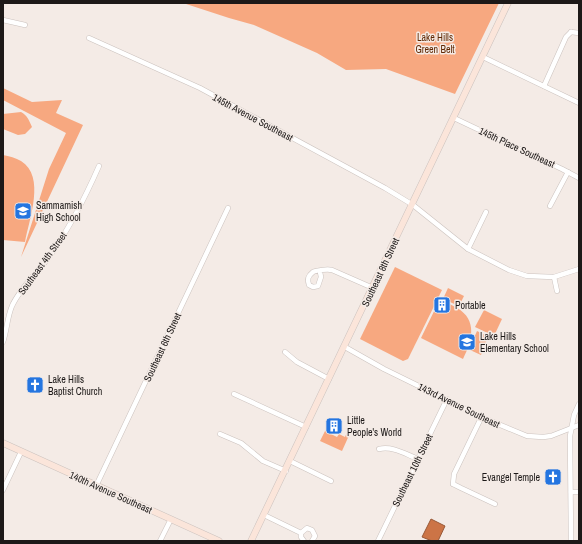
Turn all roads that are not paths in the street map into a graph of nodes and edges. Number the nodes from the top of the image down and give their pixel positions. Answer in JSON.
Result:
{"nodes":[{"id":1,"x":508,"y":3,"type":"edge"},
{"id":2,"x":3,"y":20,"type":"edge"},
{"id":3,"x":25,"y":25,"type":"dead end"},
{"id":4,"x":579,"y":33,"type":"edge"},
{"id":5,"x":89,"y":38,"type":"dead end"},
{"id":6,"x":483,"y":57,"type":"junction"},
{"id":7,"x":544,"y":86,"type":"junction"},
{"id":8,"x":579,"y":103,"type":"edge"},
{"id":9,"x":454,"y":118,"type":"junction"},
{"id":10,"x":99,"y":166,"type":"dead end"},
{"id":11,"x":568,"y":172,"type":"junction"},
{"id":12,"x":579,"y":178,"type":"edge"},
{"id":13,"x":413,"y":204,"type":"junction"},
{"id":14,"x":550,"y":206,"type":"dead end"},
{"id":15,"x":228,"y":208,"type":"dead end"},
{"id":16,"x":486,"y":212,"type":"dead end"},
{"id":17,"x":468,"y":249,"type":"junction"},
{"id":18,"x":579,"y":270,"type":"edge"},
{"id":19,"x":320,"y":272,"type":"dead end"},
{"id":20,"x":554,"y":278,"type":"junction"},
{"id":21,"x":373,"y":288,"type":"junction"},
{"id":22,"x":557,"y":291,"type":"dead end"},
{"id":23,"x":3,"y":342,"type":"edge"},
{"id":24,"x":344,"y":347,"type":"junction"},
{"id":25,"x":285,"y":352,"type":"dead end"},
{"id":26,"x":329,"y":379,"type":"junction"},
{"id":27,"x":234,"y":394,"type":"dead end"},
{"id":28,"x":447,"y":399,"type":"junction"},
{"id":29,"x":579,"y":404,"type":"edge"},
{"id":30,"x":482,"y":416,"type":"junction"},
{"id":31,"x":579,"y":425,"type":"edge"},
{"id":32,"x":306,"y":427,"type":"junction"},
{"id":33,"x":572,"y":428,"type":"junction"},
{"id":34,"x":220,"y":434,"type":"dead end"},
{"id":35,"x":3,"y":443,"type":"edge"},
{"id":36,"x":379,"y":449,"type":"dead end"},
{"id":37,"x":22,"y":452,"type":"junction"},
{"id":38,"x":418,"y":459,"type":"junction"},
{"id":39,"x":290,"y":461,"type":"junction"},
{"id":40,"x":286,"y":471,"type":"junction"},
{"id":41,"x":331,"y":481,"type":"dead end"},
{"id":42,"x":96,"y":486,"type":"junction"},
{"id":43,"x":3,"y":490,"type":"edge"},
{"id":44,"x":571,"y":492,"type":"junction"},
{"id":45,"x":579,"y":492,"type":"edge"},
{"id":46,"x":495,"y":504,"type":"dead end"},
{"id":47,"x":264,"y":515,"type":"junction"},
{"id":48,"x":171,"y":519,"type":"junction"},
{"id":49,"x":301,"y":532,"type":"junction"},
{"id":50,"x":160,"y":541,"type":"edge"},
{"id":51,"x":219,"y":541,"type":"edge"},
{"id":52,"x":251,"y":541,"type":"edge"},
{"id":53,"x":304,"y":541,"type":"edge"},
{"id":54,"x":312,"y":541,"type":"edge"},
{"id":55,"x":378,"y":541,"type":"edge"},
{"id":56,"x":571,"y":541,"type":"edge"}],
"edges":[{"from":1,"to":6,"type":"street","name":"Southeast 8th Street"},
{"from":2,"to":3,"type":"street"},
{"from":4,"to":7,"type":"street"},
{"from":5,"to":13,"type":"street","name":"145th Avenue Southeast"},
{"from":6,"to":7,"type":"street"},
{"from":6,"to":9,"type":"street","name":"Southeast 8th Street"},
{"from":7,"to":8,"type":"street"},
{"from":9,"to":11,"type":"street","name":"145th Place Southeast"},
{"from":9,"to":13,"type":"street","name":"Southeast 8th Street"},
{"from":10,"to":23,"type":"street","name":"Southeast 4th Street"},
{"from":11,"to":12,"type":"street","name":"145th Place Southeast"},
{"from":11,"to":14,"type":"street"},
{"from":13,"to":17,"type":"street","name":"145th Avenue Southeast"},
{"from":13,"to":21,"type":"street","name":"Southeast 8th Street"},
{"from":15,"to":42,"type":"street","name":"Southeast 6th Street"},
{"from":16,"to":17,"type":"street"},
{"from":17,"to":20,"type":"street","name":"145th Avenue Southeast"},
{"from":18,"to":20,"type":"street"},
{"from":19,"to":21,"type":"street"},
{"from":20,"to":22,"type":"street"},
{"from":21,"to":24,"type":"street","name":"Southeast 8th Street"},
{"from":24,"to":26,"type":"street","name":"Southeast 8th Street"},
{"from":24,"to":28,"type":"street","name":"143rd Avenue Southeast"},
{"from":25,"to":26,"type":"street"},
{"from":26,"to":32,"type":"street","name":"Southeast 8th Street"},
{"from":27,"to":32,"type":"street"},
{"from":28,"to":30,"type":"street","name":"143rd Avenue Southeast"},
{"from":28,"to":38,"type":"street","name":"Southeast 10th Street"},
{"from":29,"to":33,"type":"street"},
{"from":30,"to":33,"type":"street","name":"143rd Avenue Southeast"},
{"from":30,"to":46,"type":"street"},
{"from":31,"to":33,"type":"street","name":"143rd Avenue Southeast"},
{"from":32,"to":39,"type":"street","name":"Southeast 8th Street"},
{"from":33,"to":44,"type":"street"},
{"from":34,"to":40,"type":"street"},
{"from":35,"to":37,"type":"street","name":"140th Avenue Southeast"},
{"from":36,"to":38,"type":"street"},
{"from":37,"to":42,"type":"street","name":"140th Avenue Southeast"},
{"from":37,"to":43,"type":"street"},
{"from":38,"to":55,"type":"street","name":"Southeast 10th Street"},
{"from":39,"to":40,"type":"street","name":"Southeast 8th Street"},
{"from":39,"to":41,"type":"street"},
{"from":40,"to":47,"type":"street","name":"Southeast 8th Street"},
{"from":42,"to":48,"type":"street","name":"140th Avenue Southeast"},
{"from":44,"to":45,"type":"street"},
{"from":44,"to":56,"type":"street"},
{"from":47,"to":49,"type":"street"},
{"from":47,"to":52,"type":"street","name":"Southeast 8th Street"},
{"from":48,"to":50,"type":"street"},
{"from":48,"to":51,"type":"street","name":"140th Avenue Southeast"},
{"from":49,"to":53,"type":"street"},
{"from":49,"to":54,"type":"street"}]}
